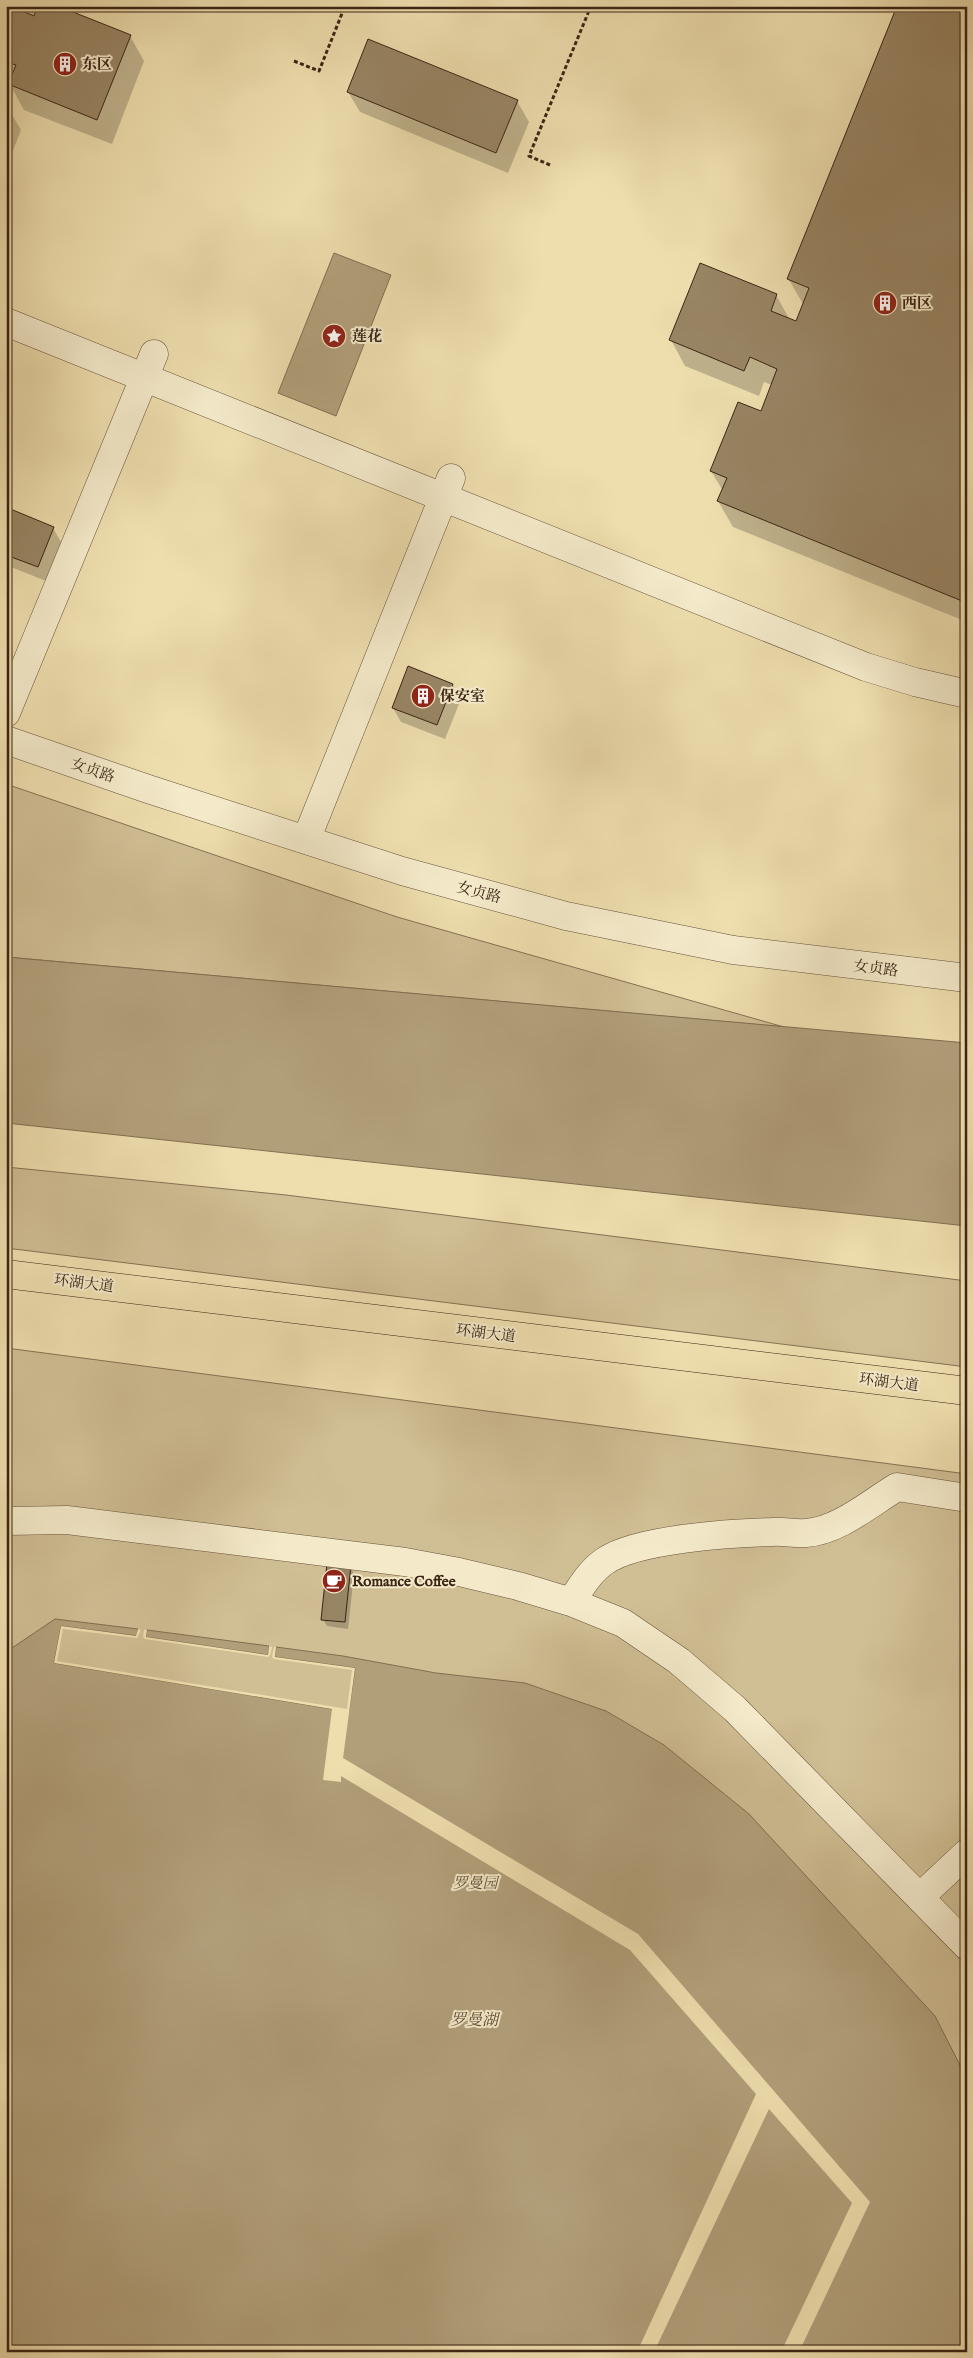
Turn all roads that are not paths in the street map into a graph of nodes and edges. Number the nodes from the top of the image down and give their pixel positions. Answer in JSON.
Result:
{"nodes":[{"id":1,"x":6,"y":322,"type":"edge"},
{"id":2,"x":149,"y":366,"type":"junction"},
{"id":3,"x":447,"y":488,"type":"junction"},
{"id":4,"x":967,"y":694,"type":"edge"},
{"id":5,"x":6,"y":713,"type":"edge"},
{"id":6,"x":6,"y":740,"type":"edge"},
{"id":7,"x":306,"y":840,"type":"junction"},
{"id":8,"x":967,"y":978,"type":"edge"},
{"id":9,"x":6,"y":1274,"type":"edge"},
{"id":10,"x":967,"y":1391,"type":"edge"},
{"id":11,"x":967,"y":1498,"type":"edge"},
{"id":12,"x":6,"y":1521,"type":"edge"},
{"id":13,"x":571,"y":1602,"type":"junction"},
{"id":14,"x":967,"y":1853,"type":"edge"},
{"id":15,"x":920,"y":1897,"type":"junction"},
{"id":16,"x":967,"y":1946,"type":"edge"}],
"edges":[{"from":1,"to":2,"type":"street"},
{"from":2,"to":3,"type":"street"},
{"from":2,"to":5,"type":"street"},
{"from":3,"to":4,"type":"street"},
{"from":3,"to":7,"type":"street"},
{"from":6,"to":7,"type":"street","name":"女贞路"},
{"from":7,"to":8,"type":"street","name":"女贞路"},
{"from":9,"to":10,"type":"main road","name":"环湖大道"},
{"from":11,"to":13,"type":"street"},
{"from":12,"to":13,"type":"street"},
{"from":13,"to":15,"type":"street"},
{"from":14,"to":15,"type":"street"},
{"from":15,"to":16,"type":"street"}]}
